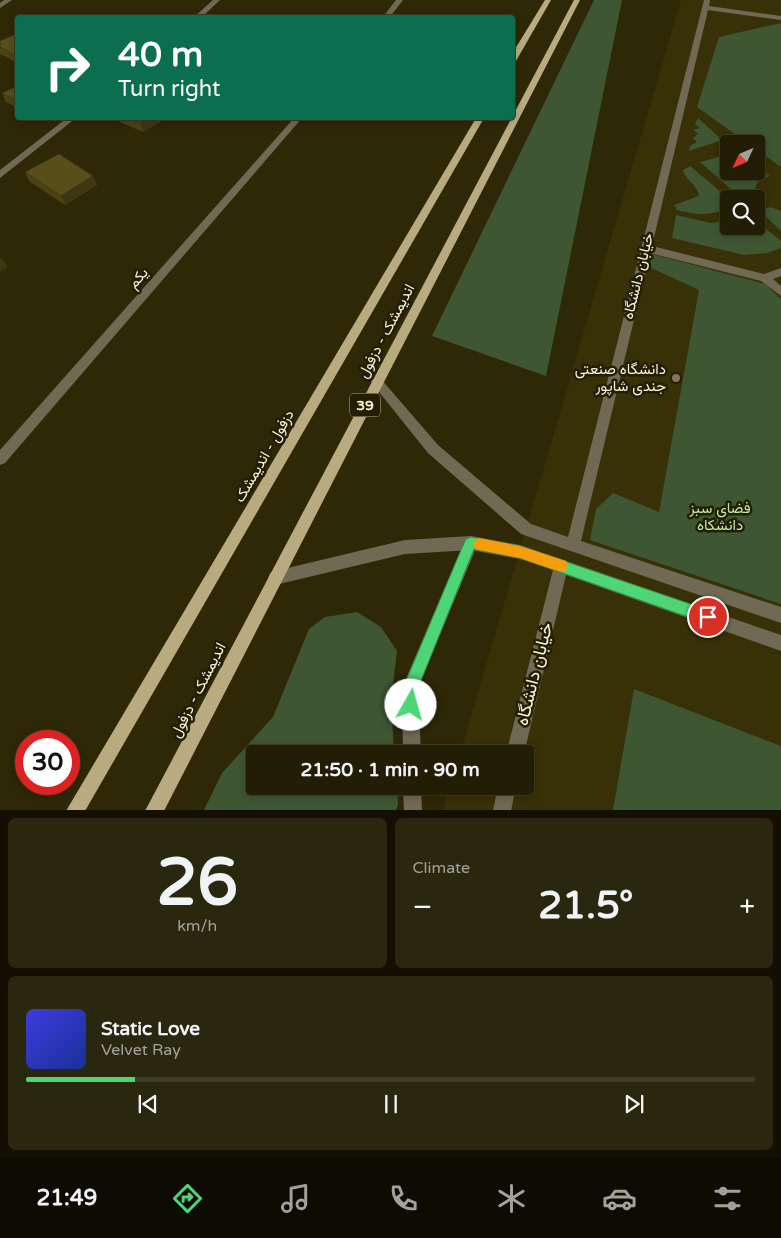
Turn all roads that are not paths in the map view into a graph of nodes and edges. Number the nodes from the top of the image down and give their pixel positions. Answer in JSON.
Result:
{"nodes":[{"id":1,"x":9,"y":0,"type":"edge"},
{"id":2,"x":218,"y":0,"type":"edge"},
{"id":3,"x":400,"y":0,"type":"edge"},
{"id":4,"x":548,"y":0,"type":"edge"},
{"id":5,"x":577,"y":0,"type":"edge"},
{"id":6,"x":706,"y":4,"type":"edge"},
{"id":7,"x":0,"y":6,"type":"edge"},
{"id":8,"x":200,"y":15,"type":"edge"},
{"id":9,"x":388,"y":15,"type":"edge"},
{"id":10,"x":781,"y":18,"type":"edge"},
{"id":11,"x":515,"y":56,"type":"edge"},
{"id":12,"x":515,"y":118,"type":"edge"},
{"id":13,"x":69,"y":120,"type":"edge"},
{"id":14,"x":296,"y":120,"type":"edge"},
{"id":15,"x":479,"y":120,"type":"edge"},
{"id":16,"x":514,"y":120,"type":"edge"},
{"id":17,"x":0,"y":175,"type":"edge"},
{"id":18,"x":645,"y":248,"type":"junction"},
{"id":19,"x":781,"y":272,"type":"edge"},
{"id":20,"x":765,"y":278,"type":"junction"},
{"id":21,"x":781,"y":292,"type":"edge"},
{"id":22,"x":377,"y":382,"type":"junction"},
{"id":23,"x":0,"y":459,"type":"edge"},
{"id":24,"x":471,"y":543,"type":"junction"},
{"id":25,"x":573,"y":545,"type":"junction"},
{"id":26,"x":561,"y":566,"type":"junction"},
{"id":27,"x":275,"y":578,"type":"junction"},
{"id":28,"x":781,"y":615,"type":"edge"},
{"id":29,"x":781,"y":643,"type":"edge"},
{"id":30,"x":412,"y":745,"type":"edge"},
{"id":31,"x":517,"y":745,"type":"edge"},
{"id":32,"x":412,"y":795,"type":"edge"},
{"id":33,"x":506,"y":795,"type":"edge"},
{"id":34,"x":75,"y":810,"type":"edge"},
{"id":35,"x":154,"y":810,"type":"edge"},
{"id":36,"x":413,"y":810,"type":"edge"},
{"id":37,"x":502,"y":810,"type":"edge"}],
"edges":[{"from":1,"to":7,"type":"street"},
{"from":2,"to":8,"type":"street"},
{"from":3,"to":9,"type":"street"},
{"from":4,"to":11,"type":"main road"},
{"from":5,"to":12,"type":"main road","name":"اندیمشک - دزفول","number":"39"},
{"from":6,"to":10,"type":"street"},
{"from":6,"to":18,"type":"street","name":"خیابان دانشگاه"},
{"from":13,"to":17,"type":"street"},
{"from":14,"to":23,"type":"street","name":"یکم"},
{"from":15,"to":34,"type":"main road","name":"دزفول - اندیمشک"},
{"from":16,"to":22,"type":"main road","name":"اندیمشک - دزفول","number":"39"},
{"from":18,"to":20,"type":"street"},
{"from":18,"to":25,"type":"street","name":"خیابان دانشگاه"},
{"from":19,"to":20,"type":"street"},
{"from":20,"to":21,"type":"street"},
{"from":22,"to":25,"type":"street"},
{"from":22,"to":27,"type":"main road","name":"اندیمشک - دزفول","number":"39"},
{"from":24,"to":26,"type":"street"},
{"from":24,"to":27,"type":"street"},
{"from":24,"to":30,"type":"street"},
{"from":25,"to":28,"type":"street"},
{"from":26,"to":29,"type":"street"},
{"from":26,"to":31,"type":"street","name":"خیابان دانشگاه"},
{"from":27,"to":35,"type":"main road","name":"اندیمشک - دزفول","number":"39"},
{"from":32,"to":36,"type":"street"},
{"from":33,"to":37,"type":"street"}]}
